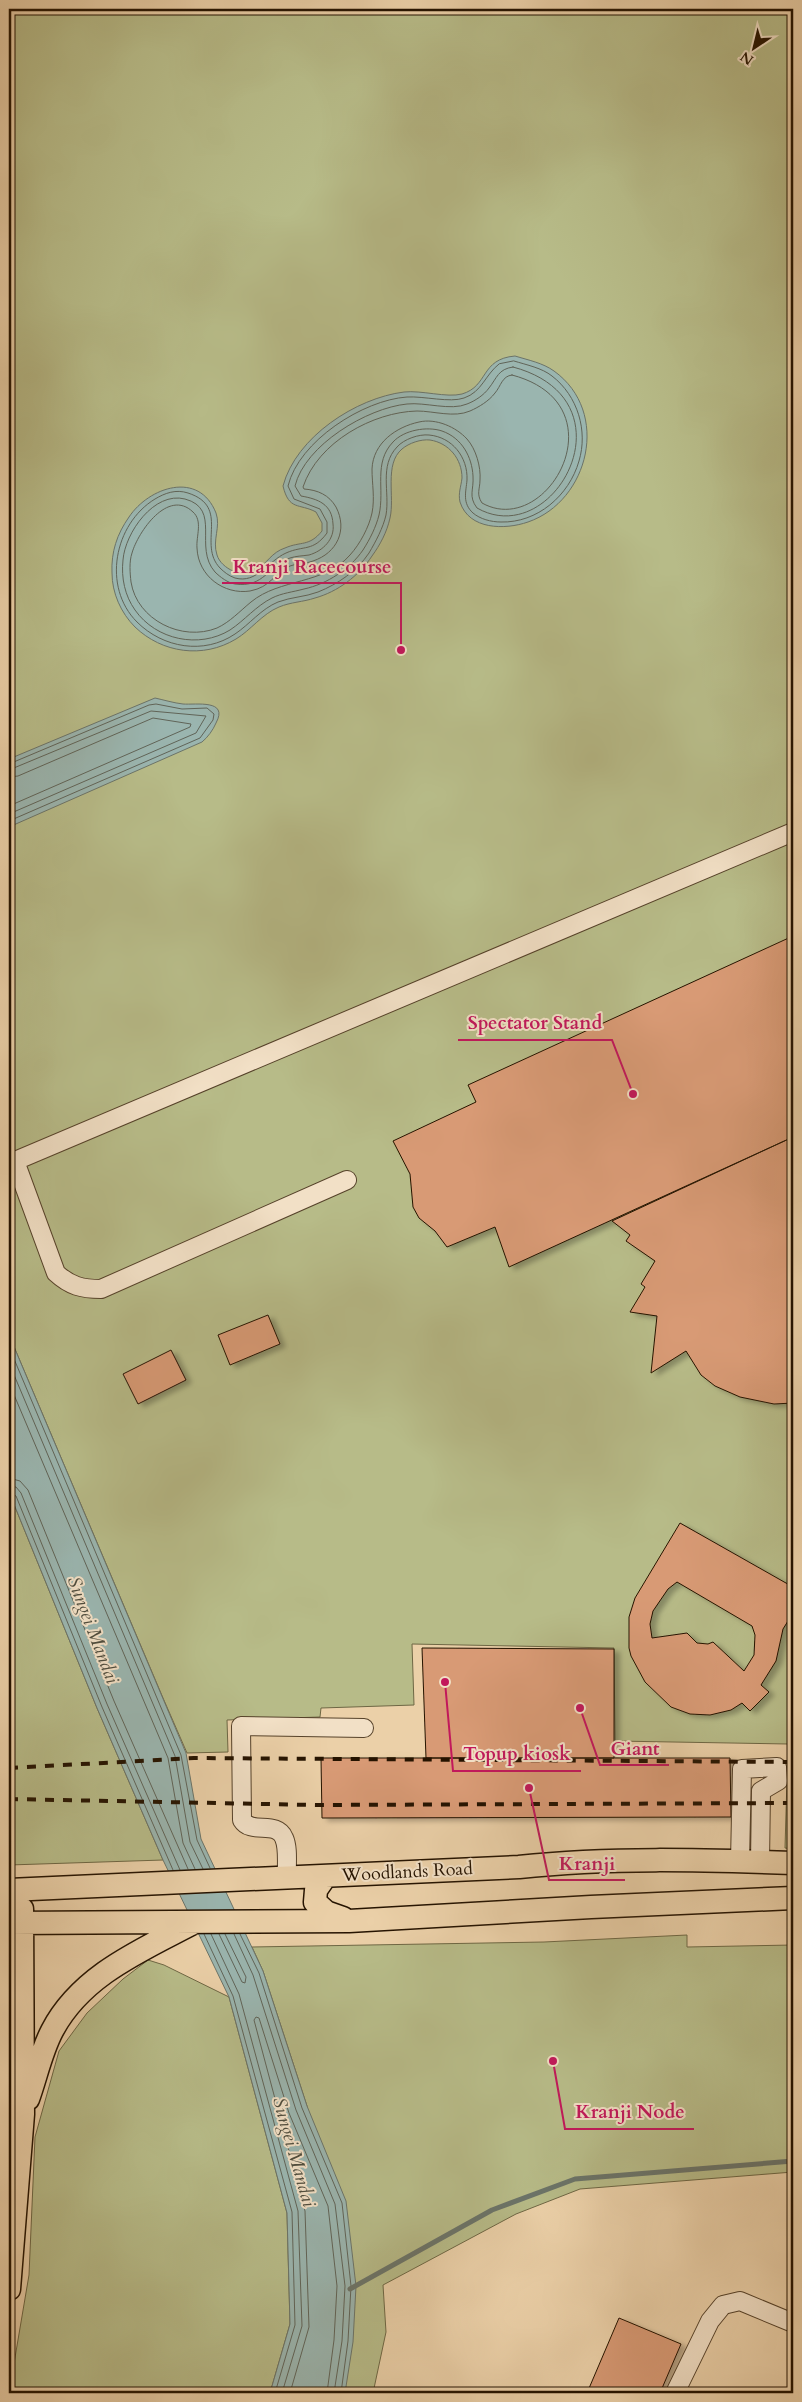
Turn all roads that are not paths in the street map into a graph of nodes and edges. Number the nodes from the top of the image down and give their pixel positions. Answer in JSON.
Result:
{"nodes":[{"id":1,"x":793,"y":832,"type":"edge"},
{"id":2,"x":347,"y":1180,"type":"dead end"},
{"id":3,"x":364,"y":1728,"type":"dead end"},
{"id":4,"x":750,"y":1861,"type":"junction"},
{"id":5,"x":793,"y":1863,"type":"edge"},
{"id":6,"x":325,"y":1877,"type":"junction"},
{"id":7,"x":287,"y":1879,"type":"junction"},
{"id":8,"x":15,"y":1890,"type":"edge"},
{"id":9,"x":793,"y":1898,"type":"edge"},
{"id":10,"x":199,"y":1920,"type":"junction"},
{"id":11,"x":349,"y":1921,"type":"junction"},
{"id":12,"x":15,"y":1923,"type":"edge"},
{"id":13,"x":23,"y":2114,"type":"junction"},
{"id":14,"x":9,"y":2289,"type":"edge"},
{"id":15,"x":793,"y":2323,"type":"edge"},
{"id":16,"x":675,"y":2393,"type":"edge"}],
"edges":[{"from":1,"to":2,"type":"lane"},
{"from":3,"to":7,"type":"lane"},
{"from":4,"to":4,"type":"lane"},
{"from":4,"to":5,"type":"main road","name":"Woodlands Road"},
{"from":4,"to":6,"type":"main road","name":"Woodlands Road"},
{"from":6,"to":7,"type":"main road","name":"Woodlands Road"},
{"from":6,"to":11,"type":"main road"},
{"from":7,"to":8,"type":"main road","name":"Woodlands Road"},
{"from":8,"to":12,"type":"main road","name":"Woodlands Road"},
{"from":9,"to":11,"type":"main road"},
{"from":10,"to":11,"type":"main road"},
{"from":10,"to":12,"type":"main road"},
{"from":10,"to":13,"type":"main road"},
{"from":12,"to":13,"type":"main road","name":"Woodlands Road"},
{"from":13,"to":14,"type":"main road","name":"Woodlands Road"},
{"from":15,"to":16,"type":"lane"}]}
